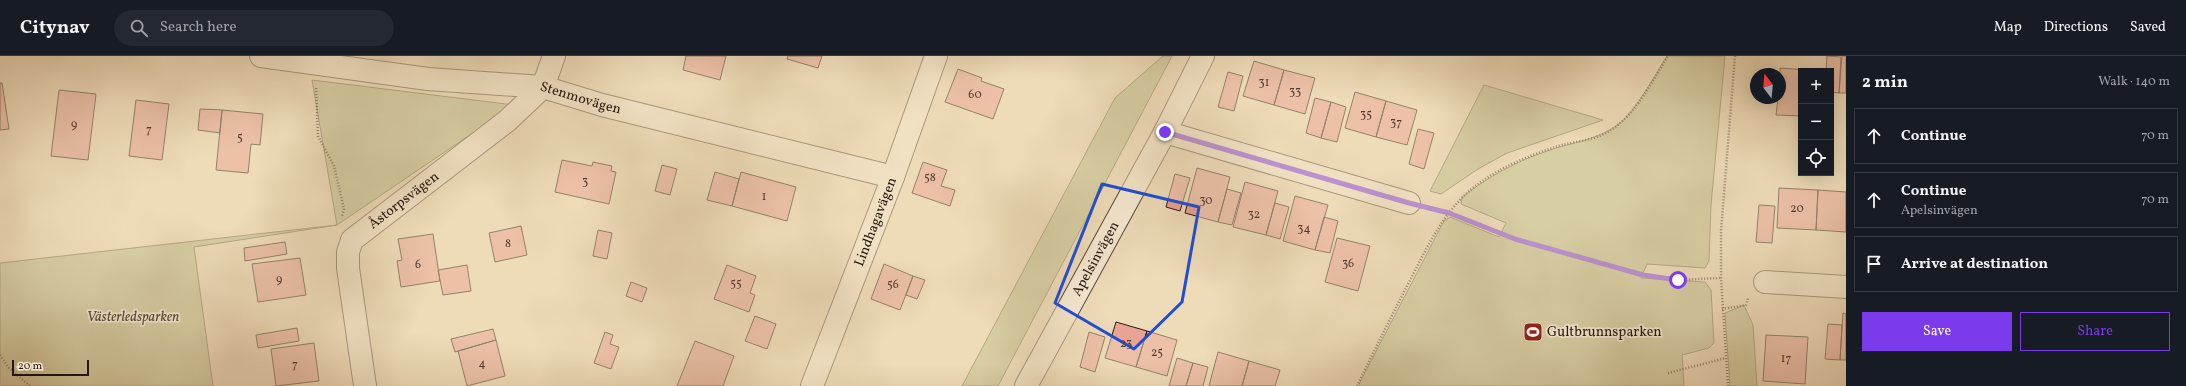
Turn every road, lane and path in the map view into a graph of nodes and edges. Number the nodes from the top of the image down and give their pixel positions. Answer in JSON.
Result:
{"nodes":[{"id":1,"x":261,"y":56,"type":"edge"},
{"id":2,"x":554,"y":56,"type":"edge"},
{"id":3,"x":936,"y":56,"type":"edge"},
{"id":4,"x":1203,"y":56,"type":"edge"},
{"id":5,"x":1668,"y":56,"type":"edge"},
{"id":6,"x":1735,"y":56,"type":"edge"},
{"id":7,"x":316,"y":64,"type":"junction"},
{"id":8,"x":543,"y":88,"type":"junction"},
{"id":9,"x":1165,"y":132,"type":"junction"},
{"id":10,"x":893,"y":177,"type":"junction"},
{"id":11,"x":1409,"y":203,"type":"joint"},
{"id":12,"x":1449,"y":213,"type":"junction"},
{"id":13,"x":352,"y":240,"type":"junction"},
{"id":14,"x":1721,"y":278,"type":"junction"},
{"id":15,"x":1765,"y":282,"type":"joint"},
{"id":16,"x":1846,"y":287,"type":"edge"},
{"id":17,"x":1722,"y":309,"type":"junction"},
{"id":18,"x":0,"y":355,"type":"edge"},
{"id":19,"x":1726,"y":358,"type":"junction"},
{"id":20,"x":1668,"y":373,"type":"dead end"},
{"id":21,"x":30,"y":386,"type":"edge"},
{"id":22,"x":365,"y":386,"type":"edge"},
{"id":23,"x":812,"y":386,"type":"edge"},
{"id":24,"x":1026,"y":386,"type":"edge"},
{"id":25,"x":1356,"y":386,"type":"edge"},
{"id":26,"x":1728,"y":386,"type":"edge"}],
"edges":[{"from":1,"to":7,"type":"street","name":"Stenmovägen"},
{"from":2,"to":8,"type":"street","name":"Åstorpsvägen"},
{"from":3,"to":10,"type":"street","name":"Lindhagavägen"},
{"from":4,"to":9,"type":"street","name":"Apelsinvägen"},
{"from":5,"to":12,"type":"path"},
{"from":6,"to":14,"type":"path"},
{"from":7,"to":8,"type":"street","name":"Stenmovägen"},
{"from":7,"to":13,"type":"path"},
{"from":8,"to":10,"type":"street","name":"Stenmovägen"},
{"from":8,"to":13,"type":"street","name":"Åstorpsvägen"},
{"from":9,"to":11,"type":"street"},
{"from":9,"to":24,"type":"street","name":"Apelsinvägen"},
{"from":10,"to":23,"type":"street","name":"Lindhagavägen"},
{"from":11,"to":12,"type":"path"},
{"from":12,"to":14,"type":"path"},
{"from":12,"to":25,"type":"path"},
{"from":13,"to":22,"type":"street"},
{"from":14,"to":17,"type":"path"},
{"from":15,"to":16,"type":"street"},
{"from":15,"to":17,"type":"path"},
{"from":17,"to":19,"type":"path"},
{"from":18,"to":21,"type":"path"},
{"from":19,"to":20,"type":"path"},
{"from":19,"to":26,"type":"path"}]}
